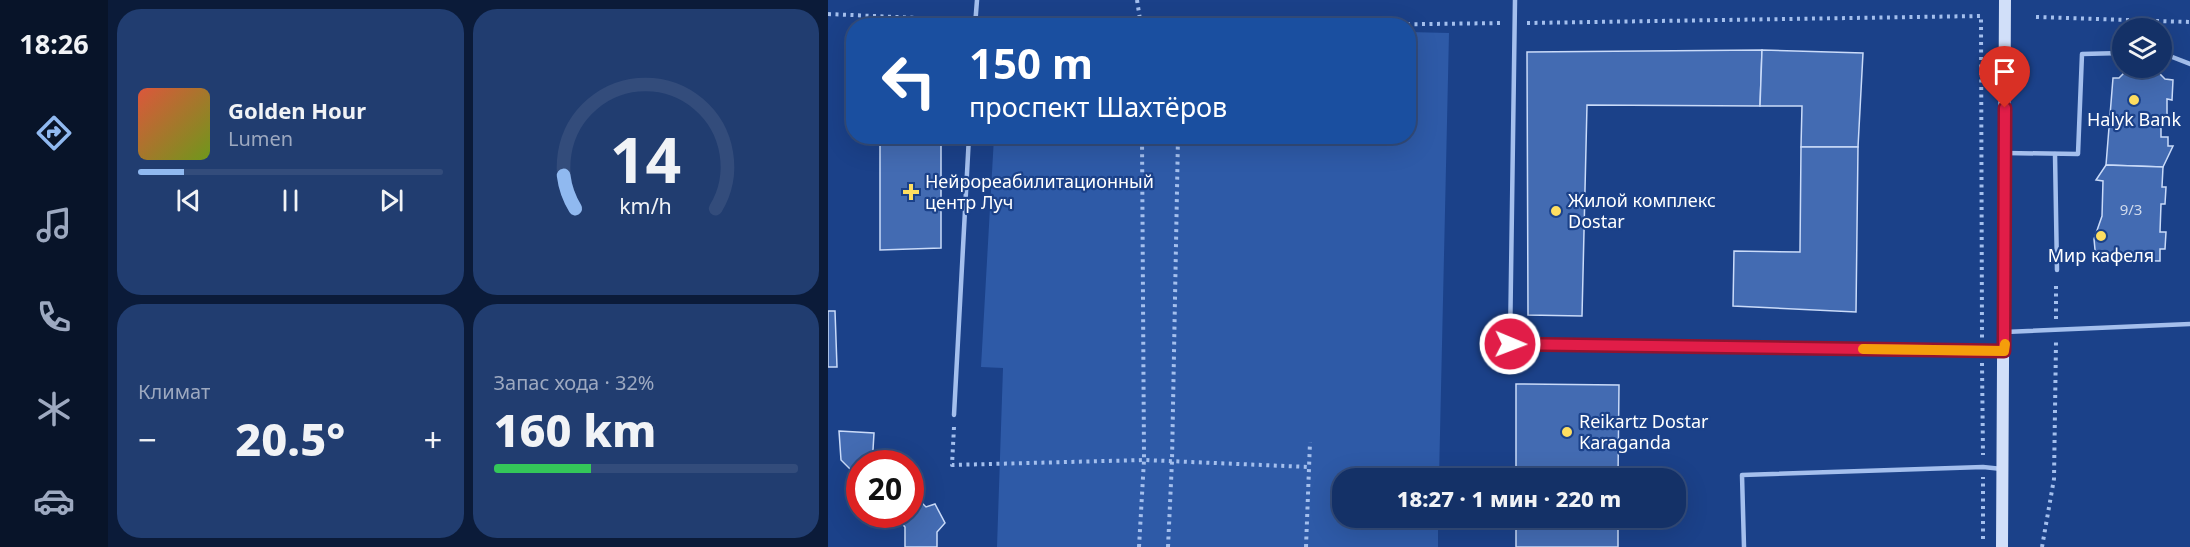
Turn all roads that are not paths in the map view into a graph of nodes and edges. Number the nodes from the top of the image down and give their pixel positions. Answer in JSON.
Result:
{"nodes":[{"id":1,"x":977,"y":0,"type":"edge"},
{"id":2,"x":1515,"y":0,"type":"edge"},
{"id":3,"x":2005,"y":0,"type":"edge"},
{"id":4,"x":976,"y":18,"type":"edge"},
{"id":5,"x":2112,"y":53,"type":"edge"},
{"id":6,"x":2172,"y":57,"type":"edge"},
{"id":7,"x":2190,"y":64,"type":"edge"},
{"id":8,"x":969,"y":144,"type":"edge"},
{"id":9,"x":2005,"y":153,"type":"junction"},
{"id":10,"x":2055,"y":154,"type":"junction"},
{"id":11,"x":2057,"y":270,"type":"road end"},
{"id":12,"x":2190,"y":324,"type":"edge"},
{"id":13,"x":2005,"y":332,"type":"junction"},
{"id":14,"x":2004,"y":351,"type":"junction"},
{"id":15,"x":954,"y":415,"type":"road end"},
{"id":16,"x":2004,"y":469,"type":"junction"},
{"id":17,"x":1744,"y":547,"type":"edge"},
{"id":18,"x":2002,"y":547,"type":"edge"}],
"edges":[{"from":1,"to":4,"type":"lane"},
{"from":2,"to":14,"type":"lane"},
{"from":3,"to":9,"type":"street"},
{"from":5,"to":10,"type":"lane"},
{"from":6,"to":7,"type":"lane"},
{"from":8,"to":15,"type":"lane"},
{"from":9,"to":10,"type":"lane"},
{"from":9,"to":13,"type":"street"},
{"from":10,"to":11,"type":"lane"},
{"from":12,"to":13,"type":"lane"},
{"from":13,"to":14,"type":"street"},
{"from":14,"to":16,"type":"street"},
{"from":16,"to":17,"type":"lane"},
{"from":16,"to":18,"type":"street"}]}
